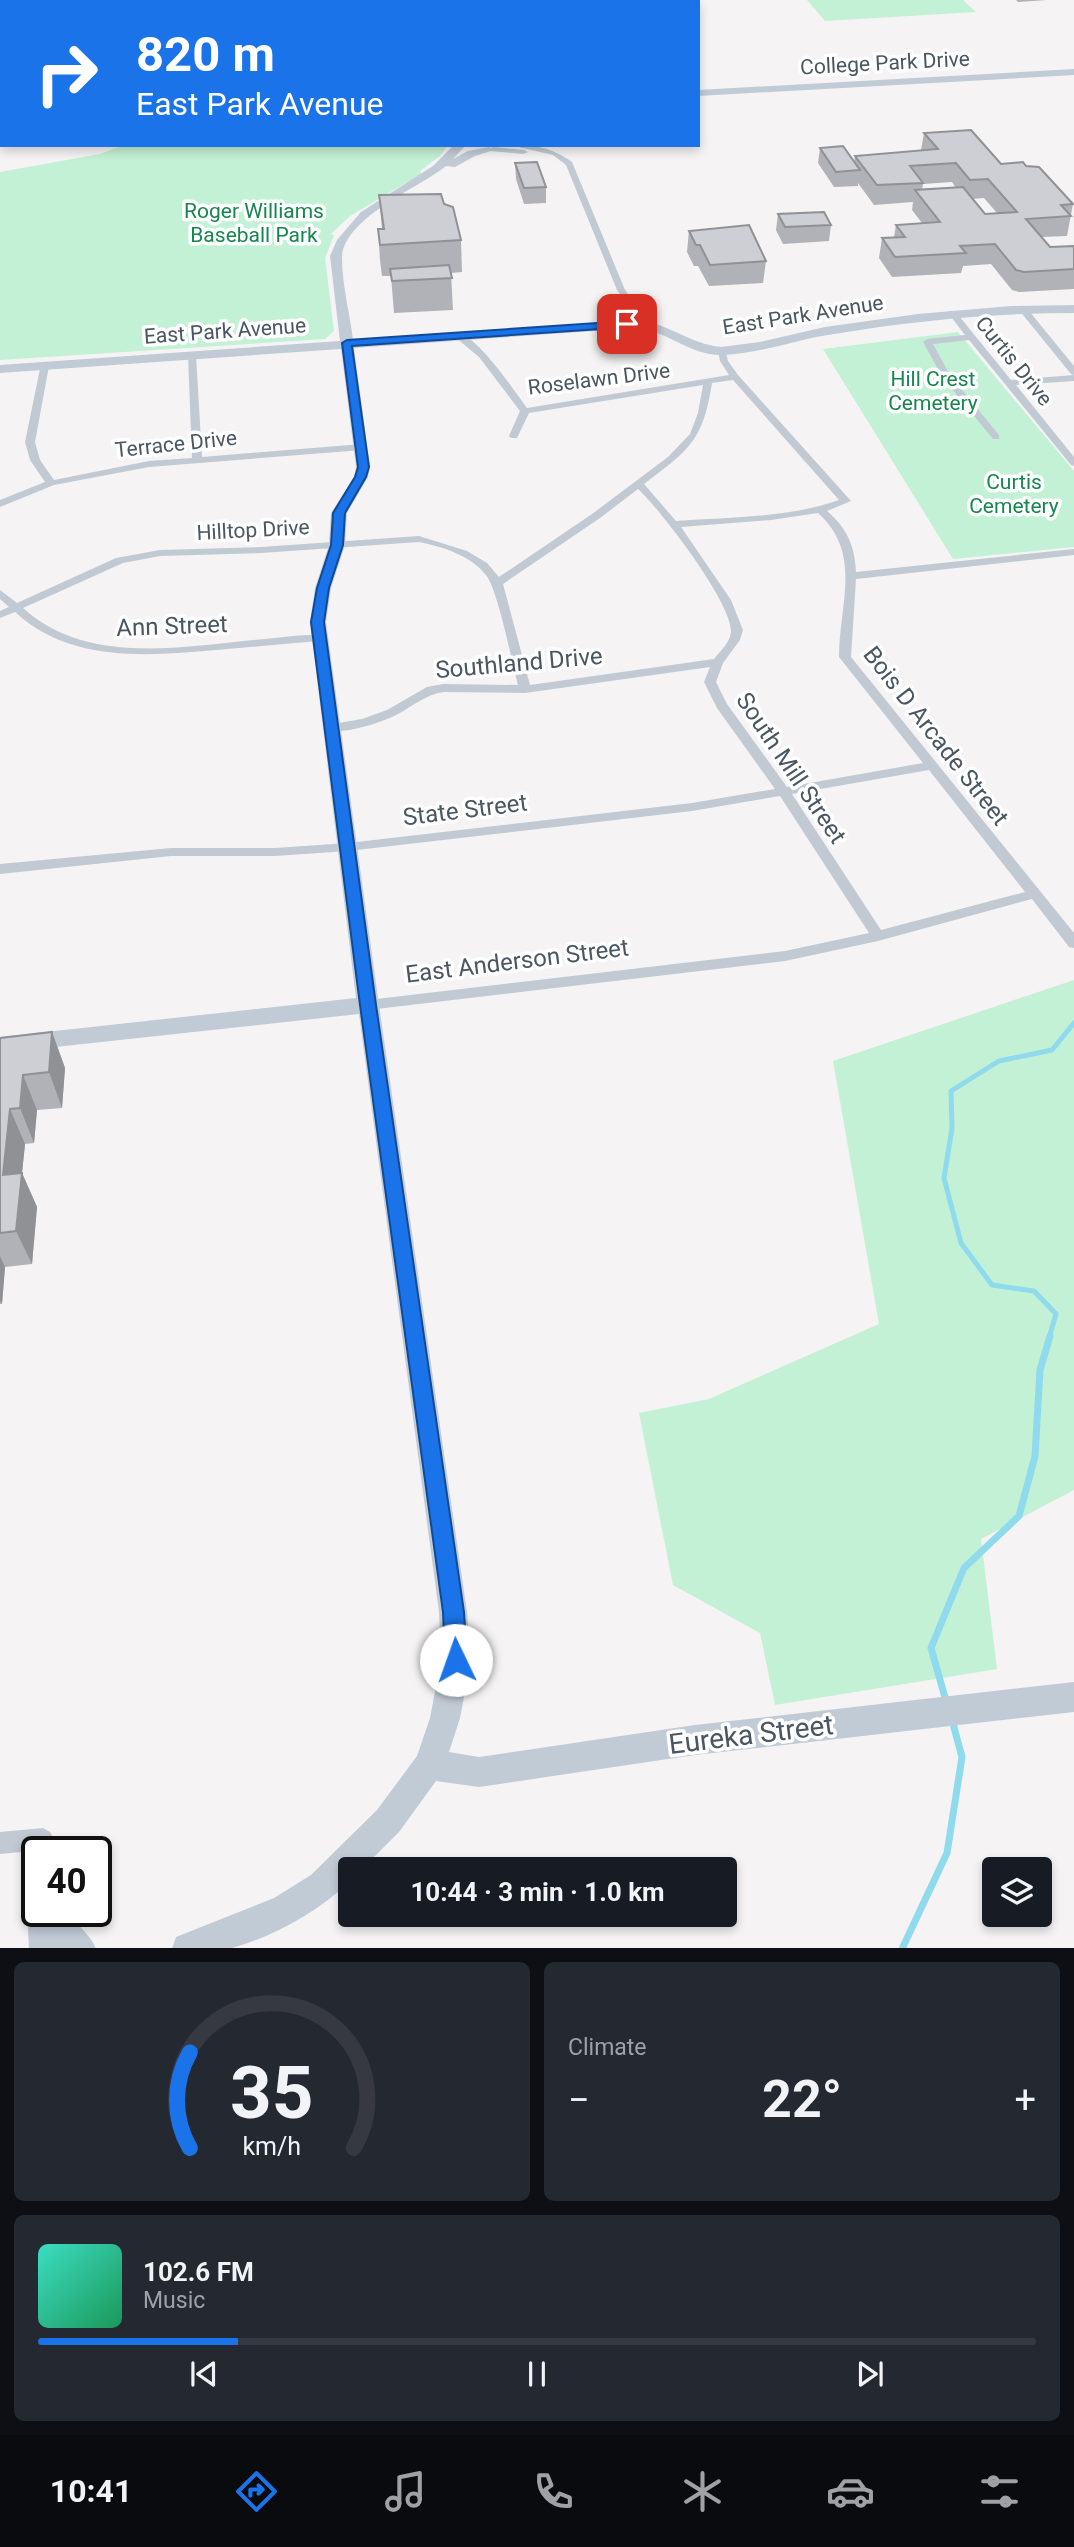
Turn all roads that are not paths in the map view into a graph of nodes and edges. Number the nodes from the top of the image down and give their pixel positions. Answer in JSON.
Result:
{"nodes":[{"id":1,"x":1074,"y":72,"type":"edge"},
{"id":2,"x":700,"y":93,"type":"edge"},
{"id":3,"x":460,"y":147,"type":"edge"},
{"id":4,"x":466,"y":147,"type":"edge"},
{"id":5,"x":524,"y":147,"type":"edge"},
{"id":6,"x":495,"y":148,"type":"edge"},
{"id":7,"x":569,"y":164,"type":"junction"},
{"id":8,"x":368,"y":214,"type":"junction"},
{"id":9,"x":1022,"y":308,"type":"junction"},
{"id":10,"x":1074,"y":309,"type":"edge"},
{"id":11,"x":952,"y":313,"type":"junction"},
{"id":12,"x":646,"y":324,"type":"junction"},
{"id":13,"x":458,"y":335,"type":"junction"},
{"id":14,"x":972,"y":337,"type":"junction"},
{"id":15,"x":347,"y":343,"type":"junction"},
{"id":16,"x":722,"y":351,"type":"junction"},
{"id":17,"x":192,"y":355,"type":"junction"},
{"id":18,"x":44,"y":366,"type":"junction"},
{"id":19,"x":0,"y":369,"type":"edge"},
{"id":20,"x":1074,"y":372,"type":"edge"},
{"id":21,"x":735,"y":377,"type":"junction"},
{"id":22,"x":1074,"y":378,"type":"edge"},
{"id":23,"x":708,"y":382,"type":"junction"},
{"id":24,"x":1008,"y":383,"type":"junction"},
{"id":25,"x":524,"y":411,"type":"junction"},
{"id":26,"x":514,"y":436,"type":"dead end"},
{"id":27,"x":996,"y":438,"type":"dead end"},
{"id":28,"x":362,"y":447,"type":"junction"},
{"id":29,"x":197,"y":459,"type":"junction"},
{"id":30,"x":1074,"y":463,"type":"edge"},
{"id":31,"x":51,"y":483,"type":"junction"},
{"id":32,"x":638,"y":484,"type":"junction"},
{"id":33,"x":0,"y":505,"type":"edge"},
{"id":34,"x":820,"y":510,"type":"junction"},
{"id":35,"x":673,"y":524,"type":"junction"},
{"id":36,"x":337,"y":545,"type":"junction"},
{"id":37,"x":1074,"y":552,"type":"edge"},
{"id":38,"x":851,"y":576,"type":"junction"},
{"id":39,"x":497,"y":583,"type":"junction"},
{"id":40,"x":0,"y":593,"type":"edge"},
{"id":41,"x":15,"y":609,"type":"junction"},
{"id":42,"x":0,"y":615,"type":"edge"},
{"id":43,"x":319,"y":638,"type":"junction"},
{"id":44,"x":718,"y":662,"type":"junction"},
{"id":45,"x":525,"y":689,"type":"junction"},
{"id":46,"x":331,"y":728,"type":"junction"},
{"id":47,"x":931,"y":766,"type":"junction"},
{"id":48,"x":784,"y":792,"type":"junction"},
{"id":49,"x":348,"y":847,"type":"junction"},
{"id":50,"x":0,"y":869,"type":"edge"},
{"id":51,"x":1034,"y":894,"type":"junction"},
{"id":52,"x":878,"y":936,"type":"junction"},
{"id":53,"x":1074,"y":943,"type":"edge"},
{"id":54,"x":368,"y":1005,"type":"junction"},
{"id":55,"x":0,"y":1045,"type":"edge"},
{"id":56,"x":1074,"y":1697,"type":"edge"},
{"id":57,"x":429,"y":1765,"type":"junction"},
{"id":58,"x":21,"y":1841,"type":"edge"},
{"id":59,"x":0,"y":1843,"type":"edge"},
{"id":60,"x":44,"y":1927,"type":"edge"},
{"id":61,"x":59,"y":1927,"type":"edge"},
{"id":62,"x":46,"y":1948,"type":"edge"},
{"id":63,"x":80,"y":1948,"type":"edge"},
{"id":64,"x":188,"y":1948,"type":"edge"}],
"edges":[{"from":1,"to":2,"type":"street","name":"College Park Drive"},
{"from":3,"to":8,"type":"street"},
{"from":4,"to":6,"type":"street"},
{"from":5,"to":7,"type":"street"},
{"from":6,"to":7,"type":"street"},
{"from":6,"to":8,"type":"street"},
{"from":7,"to":12,"type":"street"},
{"from":8,"to":15,"type":"street"},
{"from":9,"to":10,"type":"street","name":"East Park Avenue"},
{"from":9,"to":11,"type":"street","name":"East Park Avenue"},
{"from":9,"to":20,"type":"street"},
{"from":11,"to":14,"type":"street","name":"Curtis Drive"},
{"from":11,"to":16,"type":"street","name":"East Park Avenue"},
{"from":12,"to":13,"type":"street","name":"East Park Avenue"},
{"from":12,"to":16,"type":"street","name":"East Park Avenue"},
{"from":13,"to":15,"type":"street","name":"East Park Avenue"},
{"from":13,"to":25,"type":"street","name":"Roselawn Drive"},
{"from":14,"to":24,"type":"street","name":"Curtis Drive"},
{"from":14,"to":27,"type":"street"},
{"from":15,"to":17,"type":"street","name":"East Park Avenue"},
{"from":15,"to":28,"type":"street"},
{"from":16,"to":21,"type":"street"},
{"from":17,"to":18,"type":"street","name":"East Park Avenue"},
{"from":17,"to":29,"type":"street"},
{"from":18,"to":19,"type":"street","name":"East Park Avenue"},
{"from":18,"to":31,"type":"street"},
{"from":21,"to":23,"type":"street","name":"Roselawn Drive"},
{"from":21,"to":34,"type":"street"},
{"from":22,"to":24,"type":"street"},
{"from":23,"to":25,"type":"street","name":"Roselawn Drive"},
{"from":23,"to":32,"type":"street"},
{"from":24,"to":30,"type":"street","name":"Curtis Drive"},
{"from":25,"to":26,"type":"street"},
{"from":28,"to":29,"type":"street","name":"Terrace Drive"},
{"from":28,"to":36,"type":"street"},
{"from":29,"to":31,"type":"street","name":"Terrace Drive"},
{"from":31,"to":33,"type":"street","name":"Terrace Drive"},
{"from":32,"to":35,"type":"street","name":"South Mill Street"},
{"from":32,"to":39,"type":"street"},
{"from":34,"to":35,"type":"street"},
{"from":34,"to":38,"type":"street","name":"Bois D Arcade Street"},
{"from":35,"to":44,"type":"street","name":"South Mill Street"},
{"from":36,"to":39,"type":"street","name":"Hilltop Drive"},
{"from":36,"to":41,"type":"street","name":"Hilltop Drive"},
{"from":36,"to":43,"type":"street"},
{"from":37,"to":38,"type":"street"},
{"from":38,"to":47,"type":"street","name":"Bois D Arcade Street"},
{"from":39,"to":45,"type":"street"},
{"from":40,"to":41,"type":"street","name":"Ann Street"},
{"from":41,"to":42,"type":"street","name":"Hilltop Drive"},
{"from":41,"to":43,"type":"street","name":"Ann Street"},
{"from":43,"to":46,"type":"street"},
{"from":44,"to":45,"type":"street","name":"Southland Drive"},
{"from":44,"to":48,"type":"street","name":"South Mill Street"},
{"from":45,"to":46,"type":"street","name":"Southland Drive"},
{"from":46,"to":49,"type":"street"},
{"from":47,"to":48,"type":"street","name":"State Street"},
{"from":47,"to":51,"type":"street","name":"Bois D Arcade Street"},
{"from":48,"to":49,"type":"street","name":"State Street"},
{"from":48,"to":52,"type":"street","name":"South Mill Street"},
{"from":49,"to":50,"type":"street","name":"State Street"},
{"from":49,"to":54,"type":"street"},
{"from":51,"to":52,"type":"street","name":"East Anderson Street"},
{"from":51,"to":53,"type":"street","name":"Bois D Arcade Street"},
{"from":52,"to":54,"type":"street","name":"East Anderson Street"},
{"from":54,"to":55,"type":"street","name":"East Anderson Street"},
{"from":54,"to":57,"type":"street"},
{"from":56,"to":57,"type":"street","name":"Eureka Street"},
{"from":57,"to":64,"type":"street"},
{"from":58,"to":59,"type":"street"},
{"from":60,"to":62,"type":"street"},
{"from":61,"to":63,"type":"street"}]}
